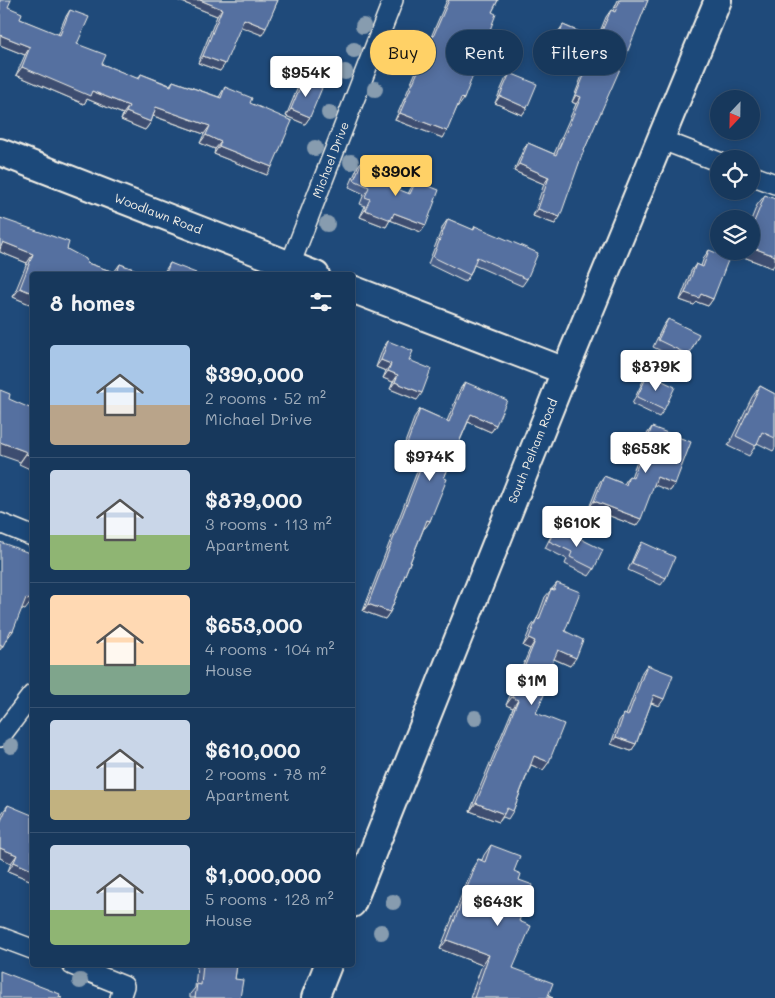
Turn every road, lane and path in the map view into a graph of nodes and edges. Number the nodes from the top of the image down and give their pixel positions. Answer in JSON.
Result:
{"nodes":[{"id":1,"x":394,"y":0,"type":"edge"},
{"id":2,"x":718,"y":0,"type":"edge"},
{"id":3,"x":662,"y":140,"type":"junction"},
{"id":4,"x":0,"y":152,"type":"edge"},
{"id":5,"x":710,"y":159,"type":"edge"},
{"id":6,"x":760,"y":178,"type":"edge"},
{"id":7,"x":775,"y":184,"type":"edge"},
{"id":8,"x":290,"y":265,"type":"junction"},
{"id":9,"x":308,"y":272,"type":"edge"},
{"id":10,"x":355,"y":290,"type":"edge"},
{"id":11,"x":565,"y":371,"type":"junction"},
{"id":12,"x":0,"y":523,"type":"edge"},
{"id":13,"x":30,"y":535,"type":"edge"},
{"id":14,"x":30,"y":698,"type":"edge"},
{"id":15,"x":0,"y":737,"type":"edge"},
{"id":16,"x":355,"y":896,"type":"edge"},
{"id":17,"x":0,"y":937,"type":"edge"},
{"id":18,"x":30,"y":949,"type":"edge"},
{"id":19,"x":77,"y":967,"type":"edge"},
{"id":20,"x":327,"y":967,"type":"edge"},
{"id":21,"x":120,"y":998,"type":"edge"},
{"id":22,"x":315,"y":998,"type":"edge"}],
"edges":[{"from":1,"to":8,"type":"street","name":"Michael Drive"},
{"from":2,"to":3,"type":"main road","name":"South Pelham Road"},
{"from":3,"to":5,"type":"street"},
{"from":3,"to":11,"type":"main road","name":"South Pelham Road"},
{"from":4,"to":8,"type":"main road","name":"Woodlawn Road"},
{"from":6,"to":7,"type":"street"},
{"from":8,"to":9,"type":"main road","name":"Woodlawn Road"},
{"from":10,"to":11,"type":"main road"},
{"from":11,"to":16,"type":"main road","name":"South Pelham Road"},
{"from":12,"to":13,"type":"street"},
{"from":14,"to":15,"type":"street"},
{"from":17,"to":18,"type":"street"},
{"from":19,"to":21,"type":"street"},
{"from":20,"to":22,"type":"main road"}]}
